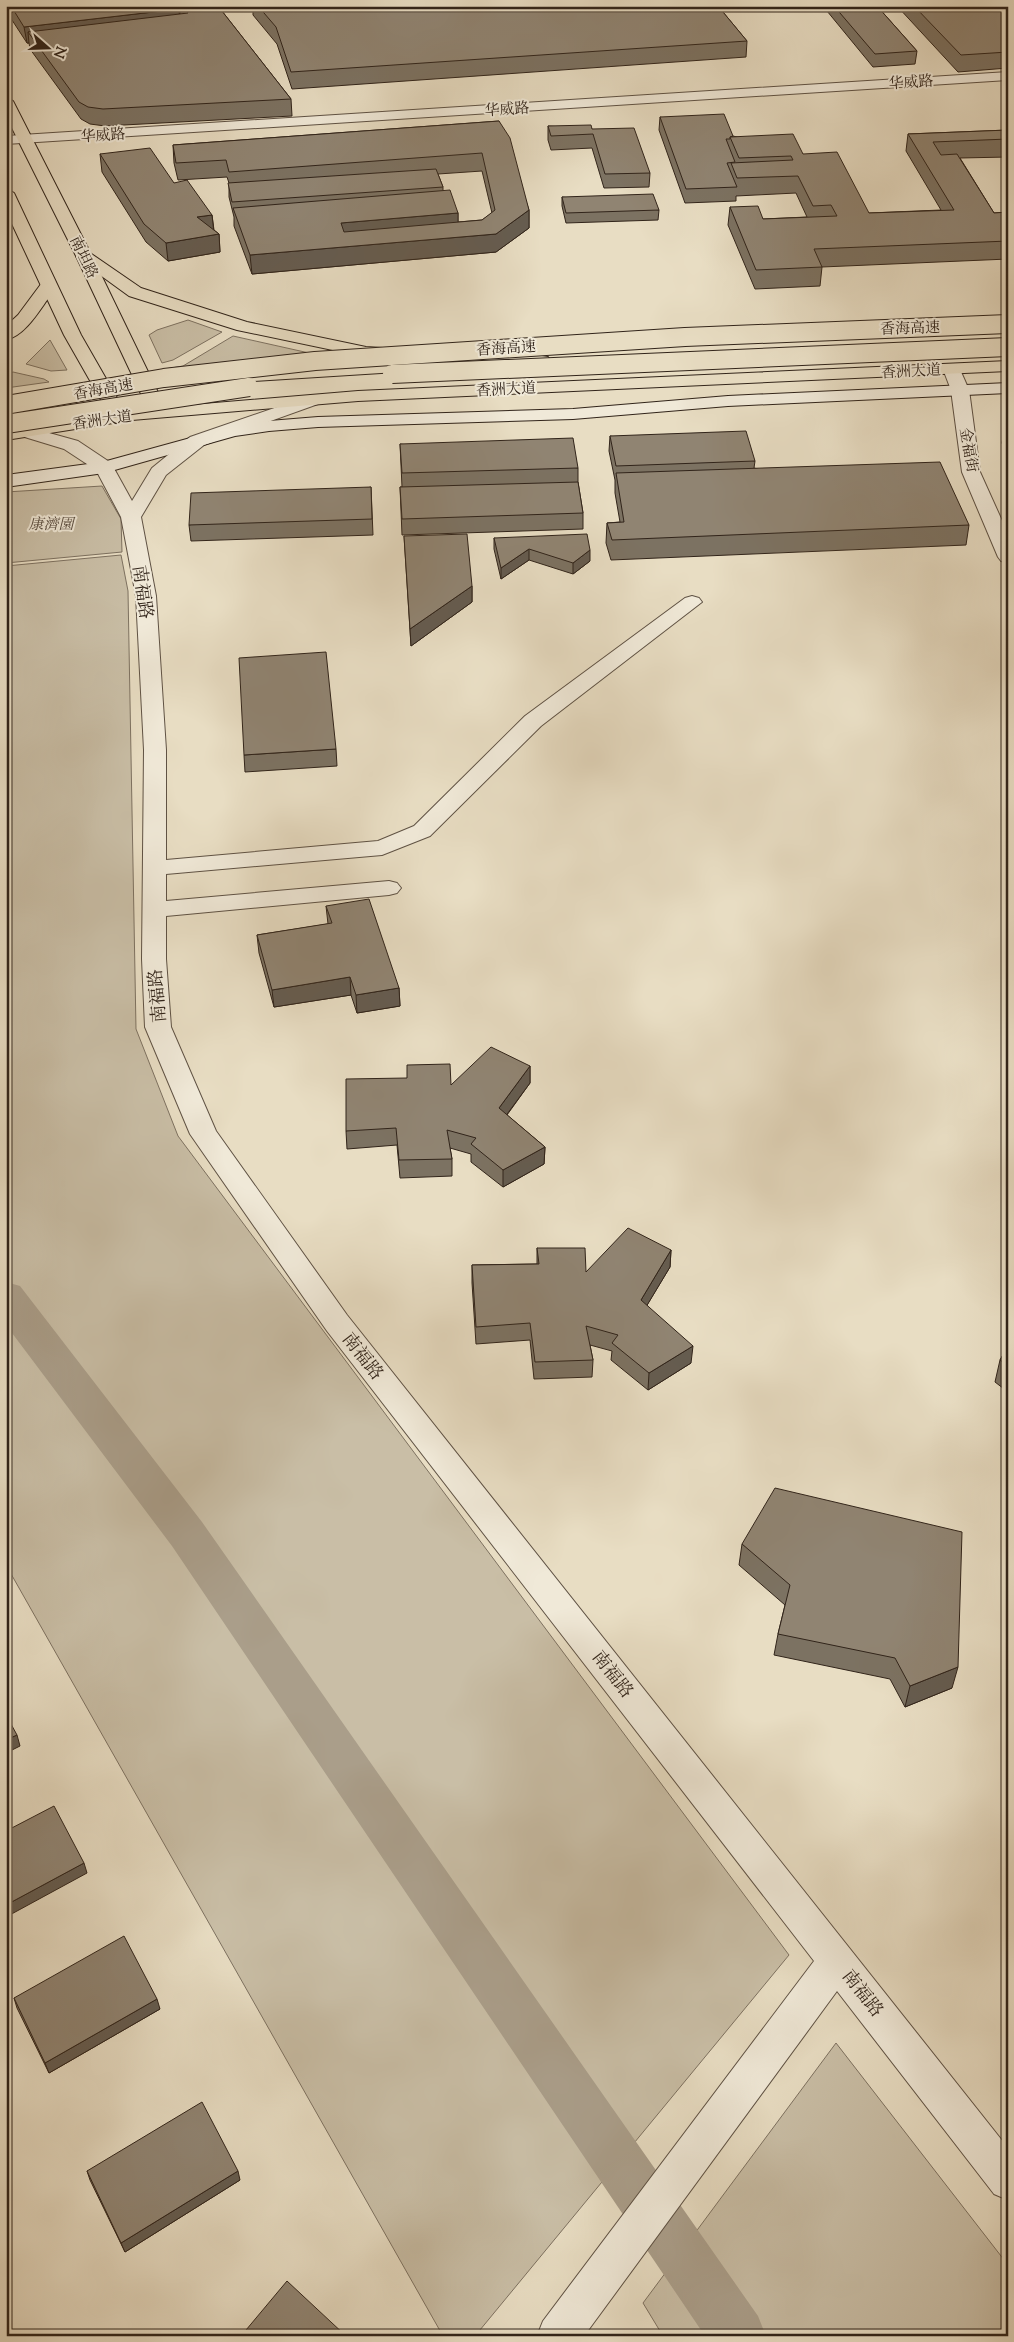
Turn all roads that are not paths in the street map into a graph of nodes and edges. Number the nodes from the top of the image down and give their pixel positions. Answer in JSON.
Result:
{"nodes":[{"id":1,"x":1008,"y":76,"type":"edge"},
{"id":2,"x":746,"y":98,"type":"dead end"},
{"id":3,"x":6,"y":101,"type":"edge"},
{"id":4,"x":6,"y":140,"type":"edge"},
{"id":5,"x":28,"y":146,"type":"junction"},
{"id":6,"x":6,"y":153,"type":"edge"},
{"id":7,"x":6,"y":193,"type":"edge"},
{"id":8,"x":84,"y":256,"type":"junction"},
{"id":9,"x":47,"y":288,"type":"junction"},
{"id":10,"x":1008,"y":324,"type":"edge"},
{"id":11,"x":6,"y":335,"type":"edge"},
{"id":12,"x":1008,"y":342,"type":"edge"},
{"id":13,"x":1008,"y":347,"type":"edge"},
{"id":14,"x":542,"y":361,"type":"junction"},
{"id":15,"x":1008,"y":366,"type":"edge"},
{"id":16,"x":952,"y":369,"type":"junction"},
{"id":17,"x":144,"y":384,"type":"junction"},
{"id":18,"x":100,"y":388,"type":"junction"},
{"id":19,"x":1008,"y":388,"type":"edge"},
{"id":20,"x":960,"y":390,"type":"junction"},
{"id":21,"x":6,"y":399,"type":"edge"},
{"id":22,"x":312,"y":400,"type":"junction"},
{"id":23,"x":6,"y":405,"type":"edge"},
{"id":24,"x":159,"y":413,"type":"junction"},
{"id":25,"x":119,"y":417,"type":"junction"},
{"id":26,"x":6,"y":424,"type":"edge"},
{"id":27,"x":15,"y":433,"type":"edge"},
{"id":28,"x":198,"y":441,"type":"junction"},
{"id":29,"x":104,"y":467,"type":"junction"},
{"id":30,"x":6,"y":481,"type":"edge"},
{"id":31,"x":131,"y":517,"type":"junction"},
{"id":32,"x":1008,"y":557,"type":"edge"},
{"id":33,"x":692,"y":602,"type":"dead end"},
{"id":34,"x":155,"y":868,"type":"junction"},
{"id":35,"x":389,"y":888,"type":"dead end"},
{"id":36,"x":154,"y":910,"type":"junction"},
{"id":37,"x":837,"y":1960,"type":"junction"},
{"id":38,"x":1008,"y":2180,"type":"edge"},
{"id":39,"x":558,"y":2336,"type":"edge"}],
"edges":[{"from":1,"to":5,"type":"street","name":"华威路"},
{"from":2,"to":5,"type":"street"},
{"from":3,"to":5,"type":"main road","name":"南坦路"},
{"from":4,"to":5,"type":"street","name":"华威路"},
{"from":5,"to":6,"type":"street"},
{"from":5,"to":8,"type":"main road","name":"南坦路"},
{"from":7,"to":9,"type":"main road"},
{"from":8,"to":14,"type":"main road"},
{"from":8,"to":17,"type":"main road","name":"南坦路"},
{"from":9,"to":11,"type":"main road"},
{"from":9,"to":18,"type":"main road"},
{"from":10,"to":23,"type":"main road","name":"香海高速","bridge":true},
{"from":12,"to":14,"type":"main road","name":"香洲大道"},
{"from":13,"to":26,"type":"main road","name":"香海高速","bridge":true},
{"from":14,"to":17,"type":"main road","name":"香洲大道"},
{"from":15,"to":16,"type":"main road","name":"香洲大道"},
{"from":16,"to":20,"type":"street","name":"金福街"},
{"from":16,"to":22,"type":"main road","name":"香洲大道"},
{"from":17,"to":18,"type":"main road","name":"香洲大道"},
{"from":17,"to":24,"type":"main road","name":"南坦路"},
{"from":18,"to":21,"type":"main road","name":"香洲大道"},
{"from":18,"to":25,"type":"main road"},
{"from":19,"to":20,"type":"street"},
{"from":20,"to":28,"type":"street"},
{"from":20,"to":32,"type":"street","name":"金福街"},
{"from":22,"to":24,"type":"main road","name":"香洲大道"},
{"from":22,"to":28,"type":"street"},
{"from":24,"to":25,"type":"main road","name":"香洲大道"},
{"from":25,"to":27,"type":"main road","name":"香洲大道"},
{"from":27,"to":29,"type":"street","name":"南福路"},
{"from":28,"to":29,"type":"street"},
{"from":28,"to":31,"type":"street"},
{"from":29,"to":30,"type":"street"},
{"from":29,"to":31,"type":"street","name":"南福路"},
{"from":31,"to":34,"type":"street","name":"南福路"},
{"from":33,"to":34,"type":"street"},
{"from":34,"to":36,"type":"street","name":"南福路"},
{"from":35,"to":36,"type":"street"},
{"from":36,"to":37,"type":"street","name":"南福路"},
{"from":37,"to":38,"type":"street","name":"南福路"},
{"from":37,"to":39,"type":"street"}]}
